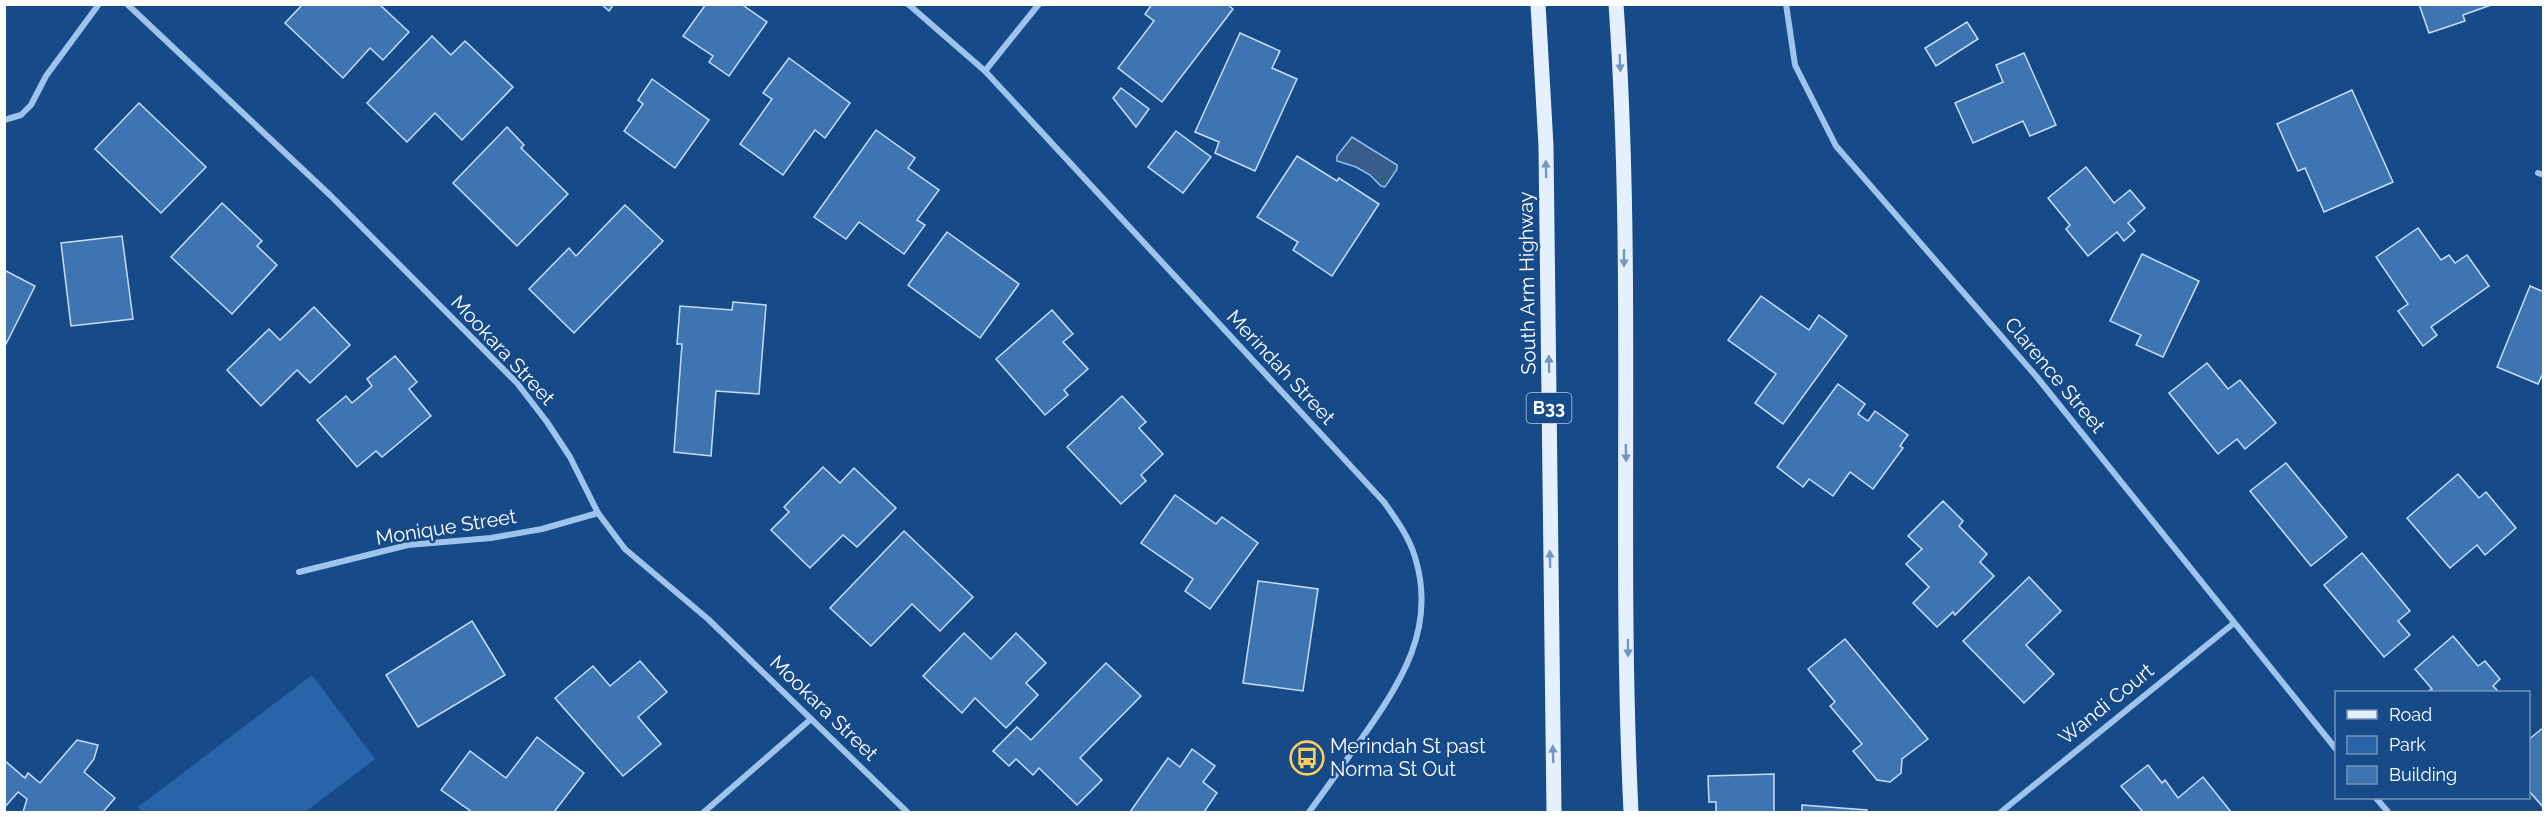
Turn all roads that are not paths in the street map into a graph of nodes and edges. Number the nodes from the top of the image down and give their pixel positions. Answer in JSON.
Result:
{"nodes":[{"id":1,"x":99,"y":4,"type":"edge"},
{"id":2,"x":127,"y":4,"type":"edge"},
{"id":3,"x":908,"y":4,"type":"edge"},
{"id":4,"x":1039,"y":4,"type":"edge"},
{"id":5,"x":1538,"y":4,"type":"edge"},
{"id":6,"x":1616,"y":4,"type":"edge"},
{"id":7,"x":1786,"y":4,"type":"edge"},
{"id":8,"x":985,"y":71,"type":"junction"},
{"id":9,"x":4,"y":120,"type":"edge"},
{"id":10,"x":598,"y":513,"type":"junction"},
{"id":11,"x":299,"y":572,"type":"dead end"},
{"id":12,"x":2234,"y":623,"type":"junction"},
{"id":13,"x":811,"y":719,"type":"junction"},
{"id":14,"x":2335,"y":747,"type":"edge"},
{"id":15,"x":2377,"y":799,"type":"edge"},
{"id":16,"x":704,"y":813,"type":"edge"},
{"id":17,"x":907,"y":813,"type":"edge"},
{"id":18,"x":1310,"y":813,"type":"edge"},
{"id":19,"x":1554,"y":813,"type":"edge"},
{"id":20,"x":1632,"y":813,"type":"edge"},
{"id":21,"x":2001,"y":813,"type":"edge"},
{"id":22,"x":2388,"y":813,"type":"edge"}],
"edges":[{"from":1,"to":9,"type":"street"},
{"from":2,"to":10,"type":"street","name":"Mookara Street"},
{"from":3,"to":8,"type":"street","name":"Merindah Street"},
{"from":4,"to":8,"type":"street"},
{"from":19,"to":5,"type":"main road","name":"South Arm Highway","number":"B33","one_way":true},
{"from":6,"to":20,"type":"main road","one_way":true},
{"from":7,"to":12,"type":"street","name":"Clarence Street"},
{"from":8,"to":18,"type":"street","name":"Merindah Street"},
{"from":10,"to":11,"type":"street","name":"Monique Street"},
{"from":10,"to":13,"type":"street","name":"Mookara Street"},
{"from":12,"to":14,"type":"street","name":"Clarence Street"},
{"from":12,"to":21,"type":"street","name":"Wandi Court"},
{"from":13,"to":16,"type":"street"},
{"from":13,"to":17,"type":"street","name":"Mookara Street"},
{"from":15,"to":22,"type":"street"}]}
